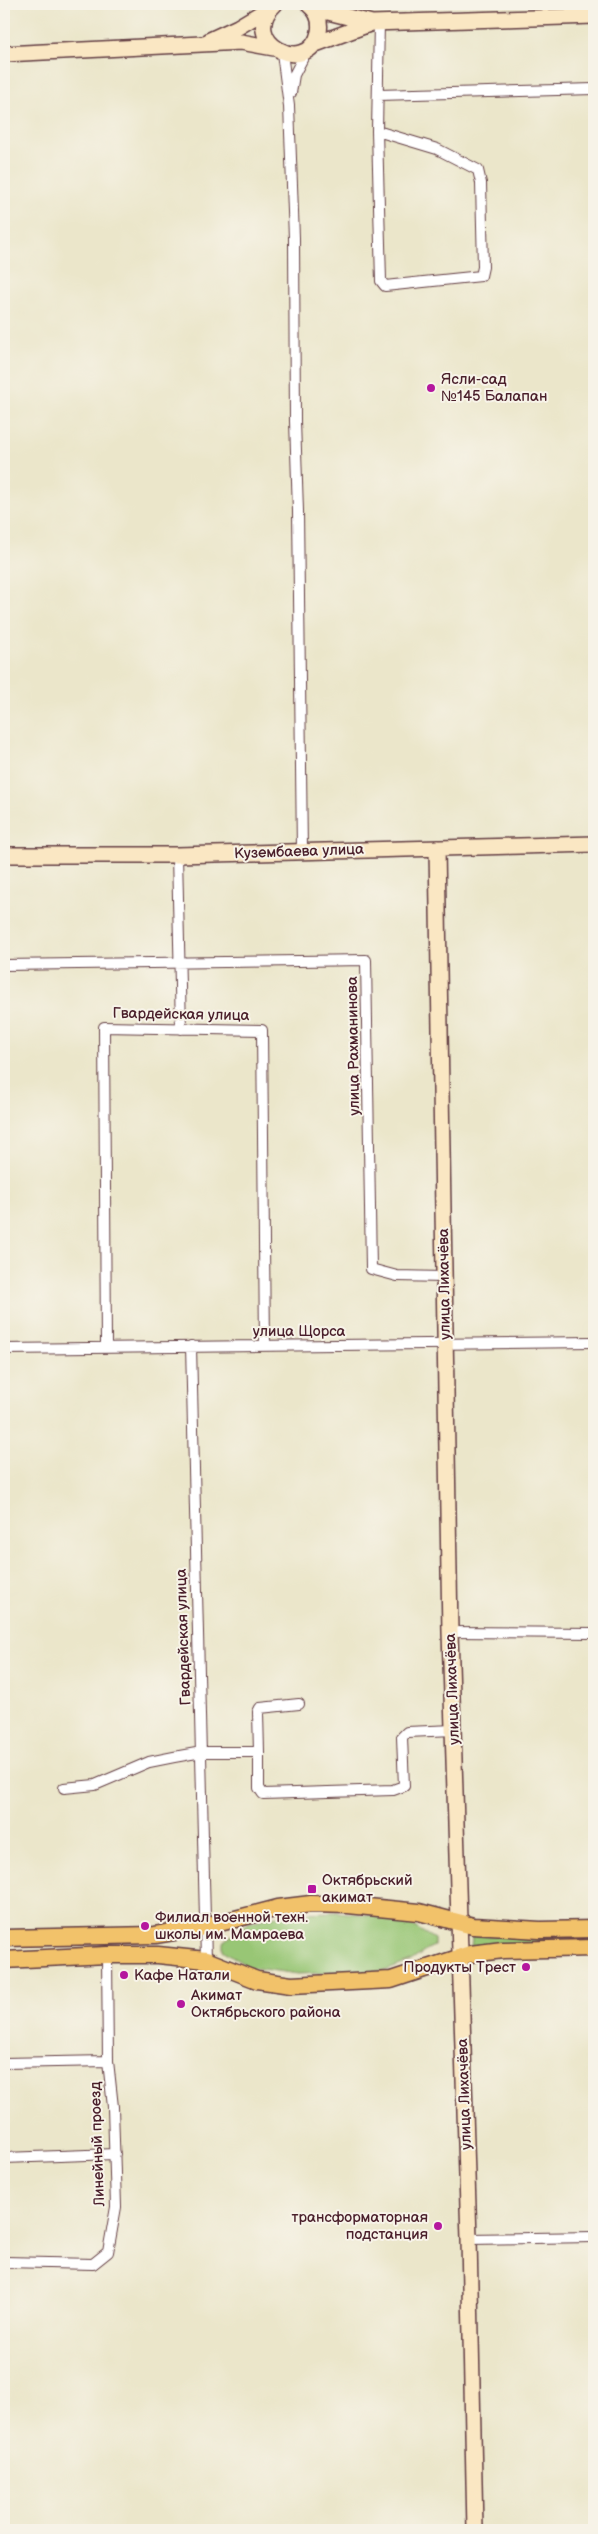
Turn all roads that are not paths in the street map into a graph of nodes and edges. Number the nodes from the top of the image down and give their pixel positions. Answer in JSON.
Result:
{"nodes":[{"id":1,"x":274,"y":4,"type":"edge"},
{"id":2,"x":310,"y":6,"type":"edge"},
{"id":3,"x":594,"y":16,"type":"edge"},
{"id":4,"x":375,"y":23,"type":"junction"},
{"id":5,"x":200,"y":44,"type":"junction"},
{"id":6,"x":310,"y":47,"type":"junction"},
{"id":7,"x":278,"y":50,"type":"junction"},
{"id":8,"x":4,"y":54,"type":"edge"},
{"id":9,"x":594,"y":89,"type":"edge"},
{"id":10,"x":378,"y":95,"type":"junction"},
{"id":11,"x":289,"y":106,"type":"junction"},
{"id":12,"x":377,"y":131,"type":"junction"},
{"id":13,"x":594,"y":844,"type":"edge"},
{"id":14,"x":437,"y":848,"type":"junction"},
{"id":15,"x":302,"y":851,"type":"junction"},
{"id":16,"x":4,"y":855,"type":"edge"},
{"id":17,"x":177,"y":855,"type":"junction"},
{"id":18,"x":180,"y":963,"type":"junction"},
{"id":19,"x":4,"y":965,"type":"edge"},
{"id":20,"x":182,"y":1029,"type":"junction"},
{"id":21,"x":444,"y":1277,"type":"junction"},
{"id":22,"x":594,"y":1342,"type":"edge"},
{"id":23,"x":444,"y":1345,"type":"junction"},
{"id":24,"x":191,"y":1346,"type":"junction"},
{"id":25,"x":265,"y":1346,"type":"junction"},
{"id":26,"x":106,"y":1347,"type":"junction"},
{"id":27,"x":4,"y":1349,"type":"edge"},
{"id":28,"x":450,"y":1632,"type":"junction"},
{"id":29,"x":594,"y":1633,"type":"edge"},
{"id":30,"x":298,"y":1704,"type":"dead end"},
{"id":31,"x":454,"y":1730,"type":"junction"},
{"id":32,"x":202,"y":1752,"type":"junction"},
{"id":33,"x":259,"y":1752,"type":"junction"},
{"id":34,"x":64,"y":1788,"type":"dead end"},
{"id":35,"x":459,"y":1921,"type":"junction"},
{"id":36,"x":204,"y":1927,"type":"junction"},
{"id":37,"x":594,"y":1929,"type":"edge"},
{"id":38,"x":4,"y":1938,"type":"edge"},
{"id":39,"x":594,"y":1948,"type":"edge"},
{"id":40,"x":107,"y":1955,"type":"junction"},
{"id":41,"x":459,"y":1957,"type":"junction"},
{"id":42,"x":4,"y":1960,"type":"edge"},
{"id":43,"x":206,"y":1960,"type":"junction"},
{"id":44,"x":108,"y":2062,"type":"junction"},
{"id":45,"x":4,"y":2063,"type":"edge"},
{"id":46,"x":115,"y":2154,"type":"junction"},
{"id":47,"x":4,"y":2158,"type":"edge"},
{"id":48,"x":594,"y":2237,"type":"edge"},
{"id":49,"x":469,"y":2238,"type":"junction"},
{"id":50,"x":4,"y":2262,"type":"edge"},
{"id":51,"x":475,"y":2530,"type":"edge"}],
"edges":[{"from":1,"to":5,"type":"street"},
{"from":1,"to":7,"type":"street"},
{"from":2,"to":4,"type":"street"},
{"from":2,"to":6,"type":"street"},
{"from":3,"to":4,"type":"street"},
{"from":4,"to":6,"type":"street"},
{"from":4,"to":10,"type":"street"},
{"from":5,"to":7,"type":"street"},
{"from":5,"to":8,"type":"street"},
{"from":6,"to":7,"type":"street"},
{"from":6,"to":11,"type":"street"},
{"from":7,"to":11,"type":"street"},
{"from":9,"to":10,"type":"street"},
{"from":10,"to":12,"type":"street"},
{"from":11,"to":15,"type":"street"},
{"from":12,"to":12,"type":"street"},
{"from":13,"to":14,"type":"street","name":"Кузембаева улица"},
{"from":14,"to":15,"type":"street","name":"Кузембаева улица"},
{"from":14,"to":21,"type":"street","name":"улица Лихачёва"},
{"from":15,"to":17,"type":"street","name":"Кузембаева улица"},
{"from":16,"to":17,"type":"street","name":"Кузембаева улица"},
{"from":17,"to":18,"type":"street"},
{"from":18,"to":19,"type":"street","name":"улица Рахманинова"},
{"from":18,"to":20,"type":"street"},
{"from":18,"to":21,"type":"street","name":"улица Рахманинова"},
{"from":20,"to":25,"type":"street","name":"Гвардейская улица"},
{"from":20,"to":26,"type":"street","name":"Гвардейская улица"},
{"from":21,"to":23,"type":"street","name":"улица Лихачёва"},
{"from":22,"to":23,"type":"street","name":"улица Щорса"},
{"from":23,"to":25,"type":"street","name":"улица Щорса"},
{"from":23,"to":28,"type":"street","name":"улица Лихачёва"},
{"from":24,"to":25,"type":"street","name":"улица Щорса"},
{"from":24,"to":26,"type":"street","name":"улица Щорса"},
{"from":24,"to":32,"type":"street","name":"Гвардейская улица"},
{"from":26,"to":27,"type":"street","name":"улица Щорса"},
{"from":28,"to":29,"type":"street"},
{"from":28,"to":31,"type":"street","name":"улица Лихачёва"},
{"from":30,"to":33,"type":"street"},
{"from":31,"to":33,"type":"street"},
{"from":31,"to":35,"type":"street","name":"улица Лихачёва"},
{"from":32,"to":33,"type":"street"},
{"from":32,"to":34,"type":"street"},
{"from":32,"to":36,"type":"street","name":"Гвардейская улица"},
{"from":35,"to":36,"type":"main road"},
{"from":35,"to":37,"type":"main road"},
{"from":35,"to":41,"type":"street","name":"улица Лихачёва"},
{"from":36,"to":38,"type":"main road"},
{"from":36,"to":43,"type":"street","name":"Гвардейская улица"},
{"from":39,"to":41,"type":"main road"},
{"from":40,"to":42,"type":"main road"},
{"from":40,"to":43,"type":"main road"},
{"from":40,"to":44,"type":"street","name":"Линейный проезд"},
{"from":41,"to":43,"type":"main road"},
{"from":41,"to":49,"type":"street","name":"улица Лихачёва"},
{"from":44,"to":45,"type":"street"},
{"from":44,"to":46,"type":"street","name":"Линейный проезд"},
{"from":46,"to":47,"type":"street"},
{"from":46,"to":50,"type":"street","name":"Линейный проезд"},
{"from":48,"to":49,"type":"street"},
{"from":49,"to":51,"type":"street","name":"улица Лихачёва"}]}
